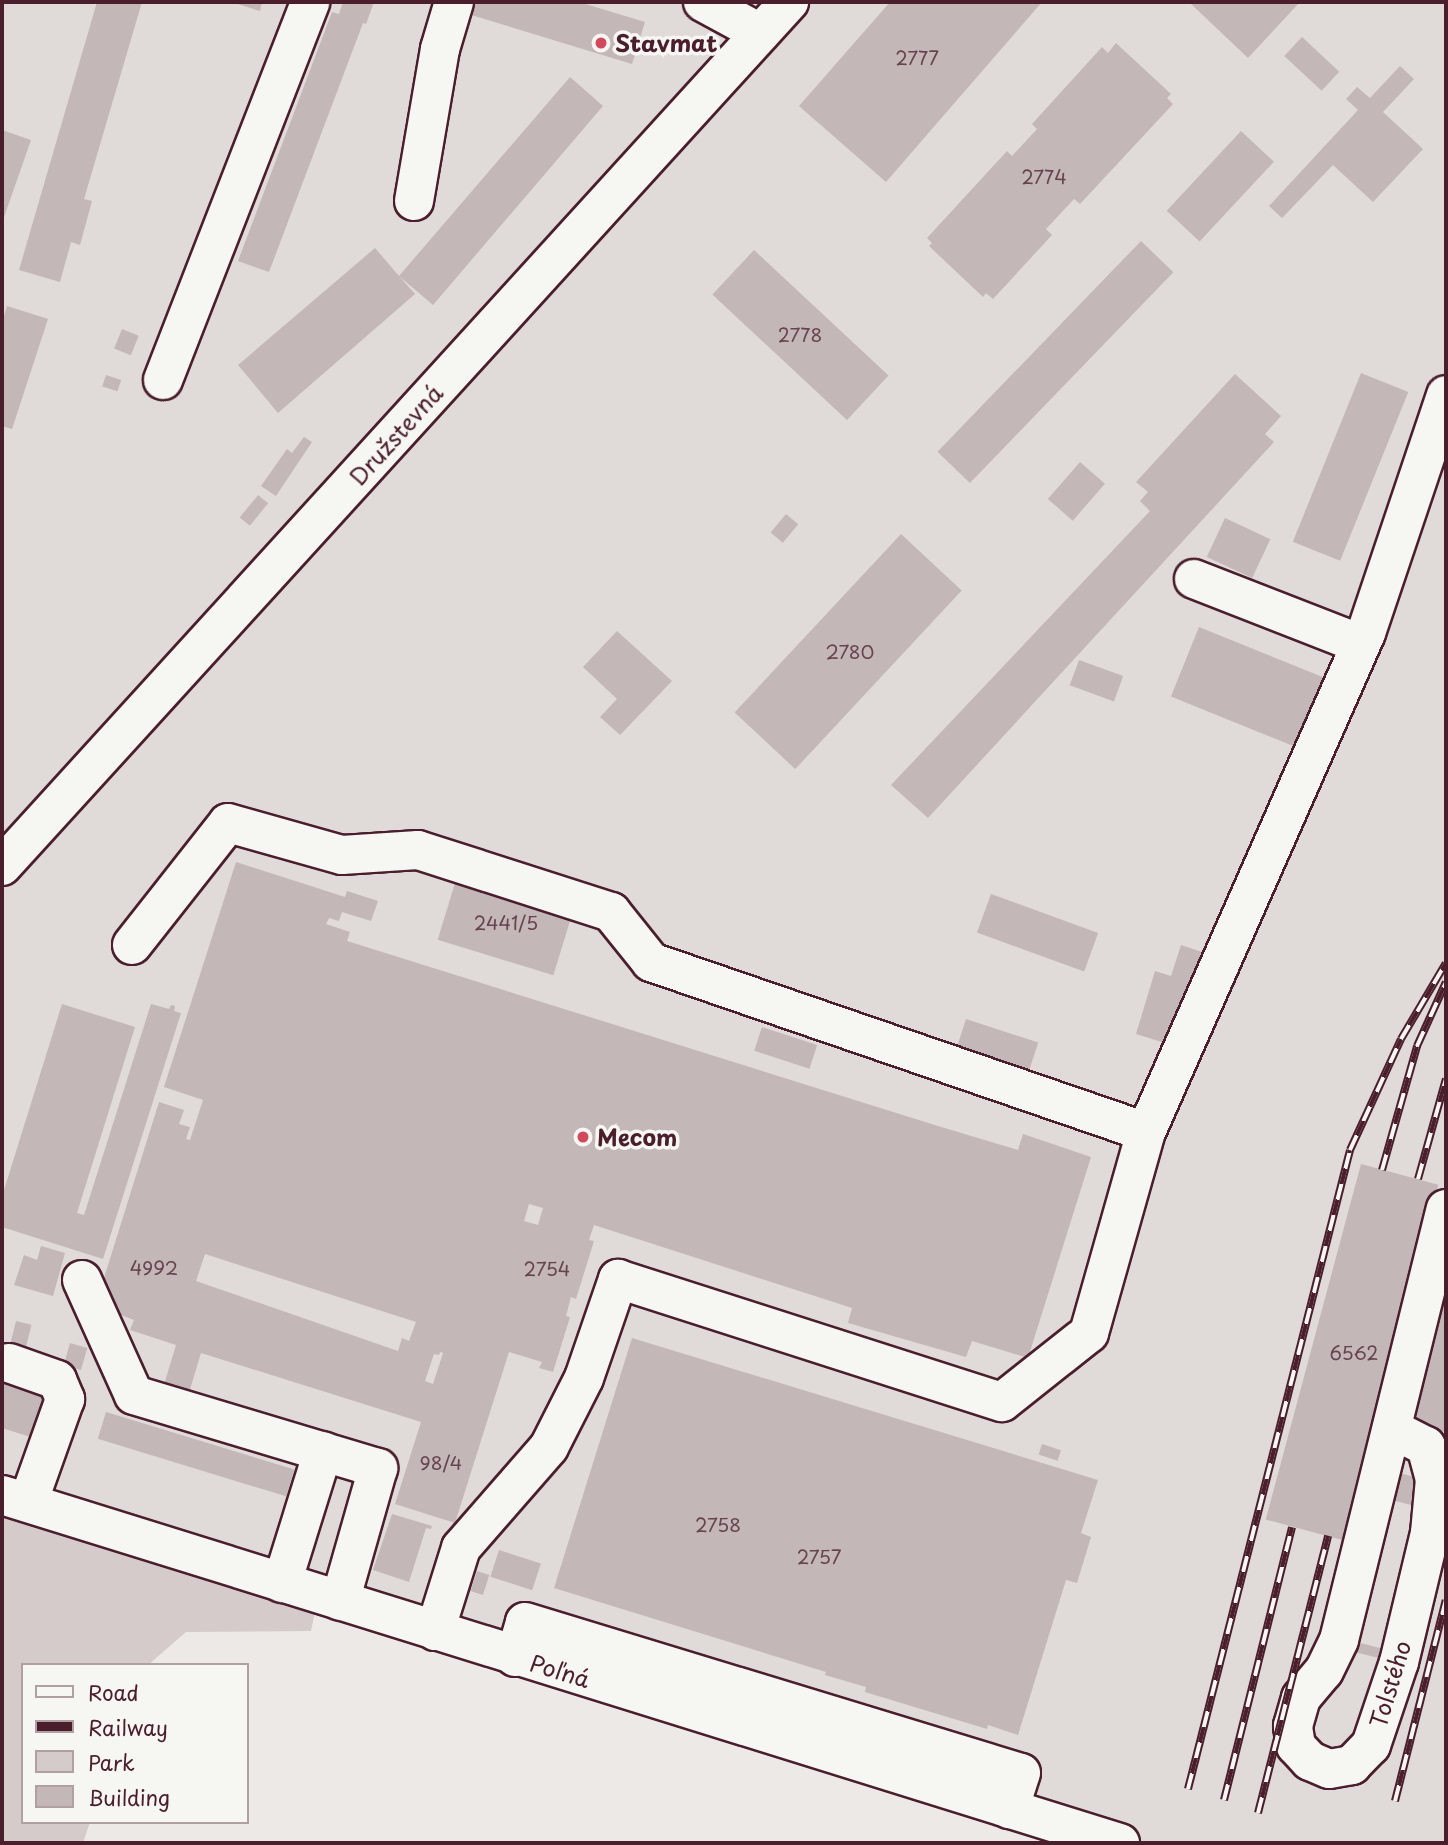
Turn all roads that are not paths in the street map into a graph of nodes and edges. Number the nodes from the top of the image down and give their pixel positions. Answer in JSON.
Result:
{"nodes":[{"id":1,"x":310,"y":2,"type":"edge"},
{"id":2,"x":454,"y":2,"type":"edge"},
{"id":3,"x":703,"y":2,"type":"edge"},
{"id":4,"x":789,"y":2,"type":"edge"},
{"id":5,"x":760,"y":33,"type":"junction"},
{"id":6,"x":414,"y":201,"type":"dead end"},
{"id":7,"x":163,"y":380,"type":"dead end"},
{"id":8,"x":1446,"y":395,"type":"edge"},
{"id":9,"x":1194,"y":579,"type":"dead end"},
{"id":10,"x":1361,"y":644,"type":"junction"},
{"id":11,"x":2,"y":866,"type":"edge"},
{"id":12,"x":132,"y":945,"type":"dead end"},
{"id":13,"x":1146,"y":1132,"type":"junction"},
{"id":14,"x":1446,"y":1209,"type":"edge"},
{"id":15,"x":82,"y":1280,"type":"dead end"},
{"id":16,"x":9,"y":1363,"type":"dead end"},
{"id":17,"x":1392,"y":1429,"type":"junction"},
{"id":18,"x":323,"y":1451,"type":"junction"},
{"id":19,"x":15,"y":1499,"type":"edge"},
{"id":20,"x":282,"y":1583,"type":"junction"},
{"id":21,"x":340,"y":1601,"type":"junction"},
{"id":22,"x":435,"y":1631,"type":"junction"},
{"id":23,"x":1120,"y":1843,"type":"edge"}],
"edges":[{"from":1,"to":7,"type":"street"},
{"from":2,"to":6,"type":"street"},
{"from":3,"to":5,"type":"street"},
{"from":4,"to":5,"type":"street","name":"Družstevná"},
{"from":5,"to":11,"type":"street","name":"Družstevná"},
{"from":8,"to":10,"type":"street"},
{"from":9,"to":10,"type":"street"},
{"from":10,"to":13,"type":"street"},
{"from":12,"to":13,"type":"street"},
{"from":13,"to":22,"type":"street"},
{"from":14,"to":17,"type":"street","name":"Tolstého"},
{"from":15,"to":18,"type":"street"},
{"from":16,"to":19,"type":"street"},
{"from":17,"to":17,"type":"street","name":"Tolstého"},
{"from":18,"to":20,"type":"street"},
{"from":18,"to":21,"type":"street"},
{"from":19,"to":20,"type":"street","name":"Poľná"},
{"from":20,"to":21,"type":"street","name":"Poľná"},
{"from":21,"to":22,"type":"street","name":"Poľná"},
{"from":22,"to":23,"type":"street","name":"Poľná"}]}
